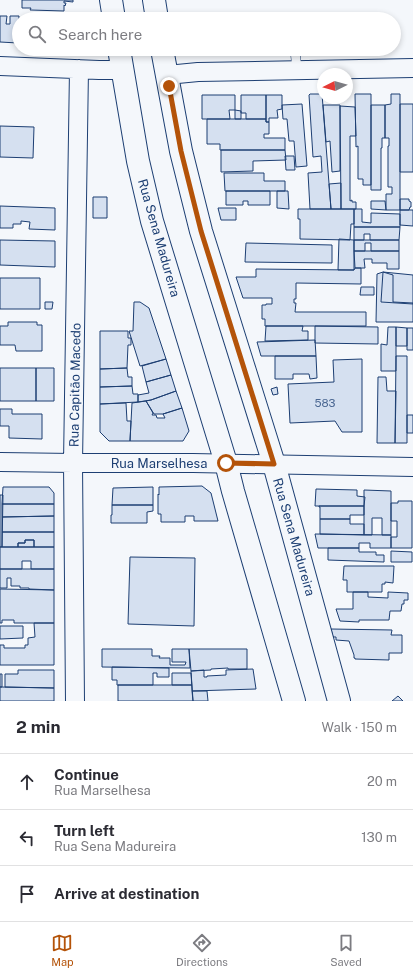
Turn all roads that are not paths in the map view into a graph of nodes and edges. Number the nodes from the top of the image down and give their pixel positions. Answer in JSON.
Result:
{"nodes":[{"id":1,"x":111,"y":0,"type":"edge"},
{"id":2,"x":154,"y":0,"type":"edge"},
{"id":3,"x":113,"y":12,"type":"edge"},
{"id":4,"x":156,"y":12,"type":"edge"},
{"id":5,"x":163,"y":56,"type":"edge"},
{"id":6,"x":296,"y":56,"type":"edge"},
{"id":7,"x":120,"y":59,"type":"edge"},
{"id":8,"x":0,"y":66,"type":"edge"},
{"id":9,"x":413,"y":68,"type":"edge"},
{"id":10,"x":79,"y":69,"type":"junction"},
{"id":11,"x":297,"y":70,"type":"junction"},
{"id":12,"x":167,"y":75,"type":"junction"},
{"id":13,"x":0,"y":462,"type":"edge"},
{"id":14,"x":73,"y":463,"type":"junction"},
{"id":15,"x":226,"y":463,"type":"junction"},
{"id":16,"x":274,"y":464,"type":"junction"},
{"id":17,"x":413,"y":467,"type":"edge"},
{"id":18,"x":75,"y":701,"type":"edge"},
{"id":19,"x":294,"y":701,"type":"edge"},
{"id":20,"x":340,"y":701,"type":"edge"}],
"edges":[{"from":1,"to":3,"type":"main road"},
{"from":2,"to":4,"type":"main road"},
{"from":5,"to":12,"type":"main road","name":"Rua Sena Madureira"},
{"from":6,"to":11,"type":"lane"},
{"from":7,"to":10,"type":"street"},
{"from":7,"to":15,"type":"main road","name":"Rua Sena Madureira"},
{"from":8,"to":10,"type":"street"},
{"from":9,"to":11,"type":"street"},
{"from":10,"to":14,"type":"street","name":"Rua Capitão Macedo"},
{"from":11,"to":12,"type":"street"},
{"from":12,"to":16,"type":"main road","name":"Rua Sena Madureira"},
{"from":13,"to":14,"type":"street","name":"Rua Marselhesa"},
{"from":14,"to":15,"type":"street","name":"Rua Marselhesa"},
{"from":14,"to":18,"type":"street","name":"Rua Capitão Macedo"},
{"from":15,"to":16,"type":"street","name":"Rua Marselhesa"},
{"from":15,"to":19,"type":"main road","name":"Rua Sena Madureira"},
{"from":16,"to":17,"type":"street","name":"Rua Marselhesa"},
{"from":16,"to":20,"type":"main road","name":"Rua Sena Madureira"}]}
